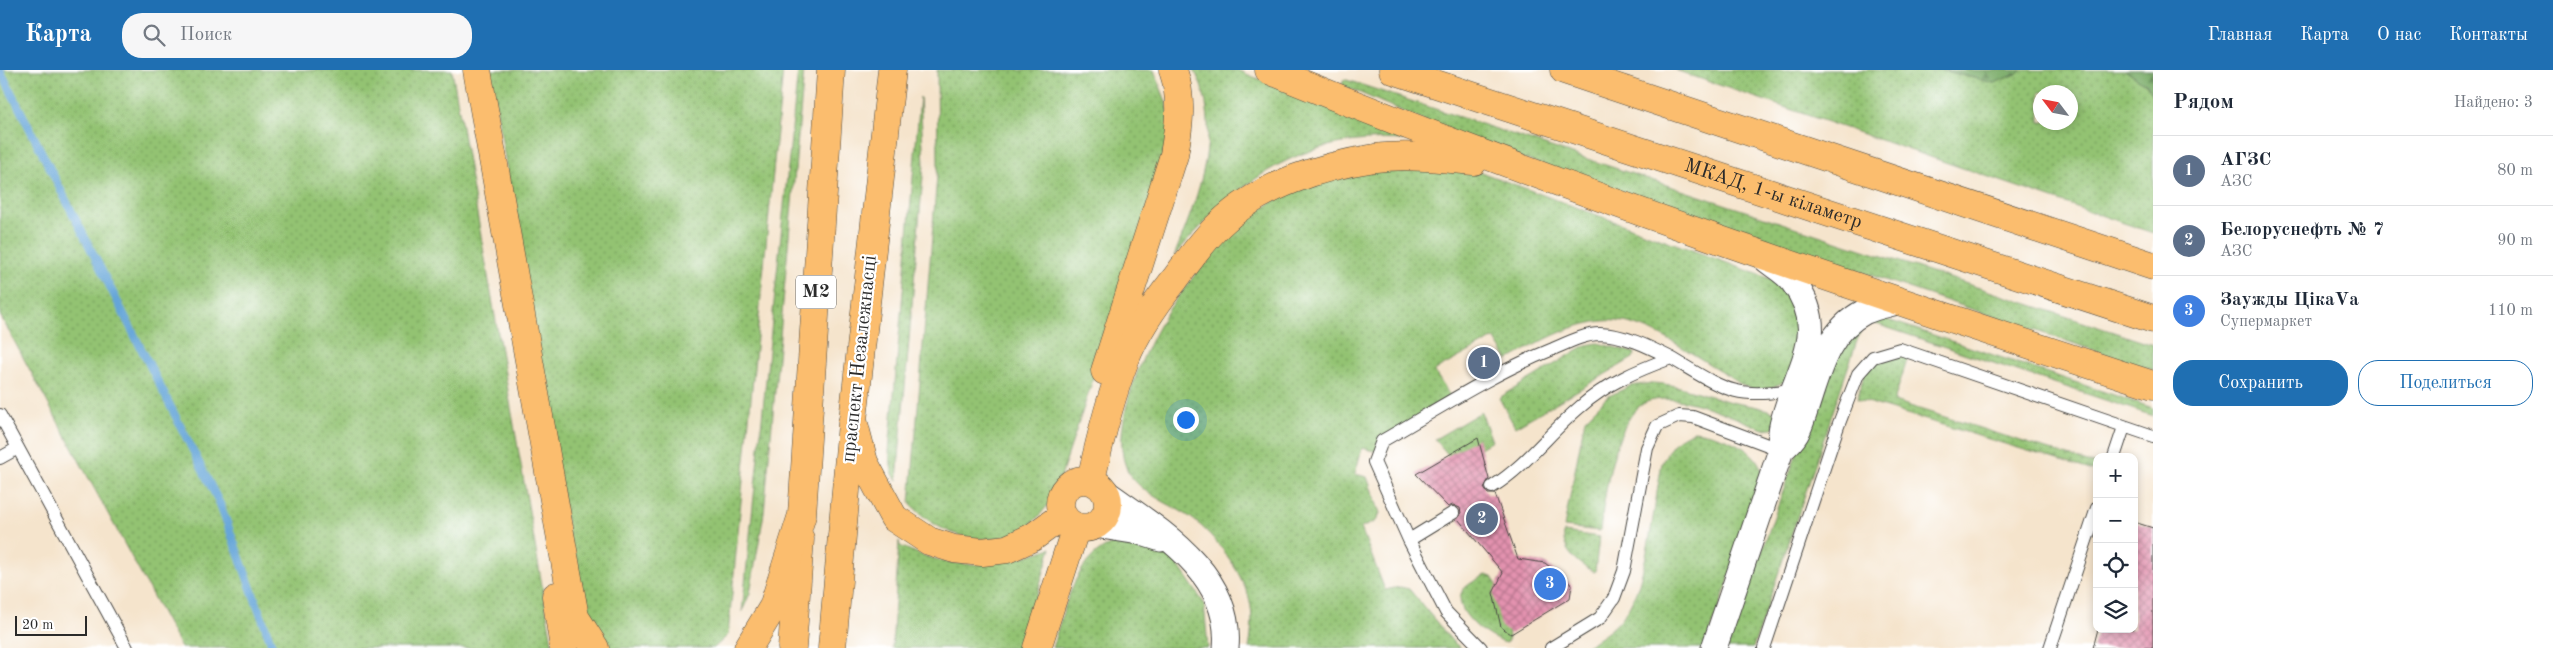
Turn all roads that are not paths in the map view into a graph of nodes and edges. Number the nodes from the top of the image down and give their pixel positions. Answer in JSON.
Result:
{"nodes":[{"id":1,"x":463,"y":70,"type":"edge"},
{"id":2,"x":476,"y":70,"type":"edge"},
{"id":3,"x":831,"y":70,"type":"edge"},
{"id":4,"x":892,"y":70,"type":"edge"},
{"id":5,"x":1173,"y":70,"type":"edge"},
{"id":6,"x":1269,"y":70,"type":"edge"},
{"id":7,"x":1393,"y":70,"type":"edge"},
{"id":8,"x":1564,"y":70,"type":"edge"},
{"id":9,"x":1600,"y":70,"type":"edge"},
{"id":10,"x":1650,"y":100,"type":"junction"},
{"id":11,"x":1503,"y":163,"type":"junction"},
{"id":12,"x":1761,"y":255,"type":"junction"},
{"id":13,"x":2153,"y":266,"type":"edge"},
{"id":14,"x":1897,"y":302,"type":"junction"},
{"id":15,"x":2153,"y":319,"type":"edge"},
{"id":16,"x":1671,"y":358,"type":"junction"},
{"id":17,"x":2153,"y":385,"type":"edge"},
{"id":18,"x":1794,"y":389,"type":"junction"},
{"id":19,"x":0,"y":415,"type":"edge"},
{"id":20,"x":853,"y":420,"type":"junction"},
{"id":21,"x":2124,"y":427,"type":"junction"},
{"id":22,"x":2153,"y":436,"type":"edge"},
{"id":23,"x":18,"y":448,"type":"junction"},
{"id":24,"x":1781,"y":450,"type":"junction"},
{"id":25,"x":2115,"y":453,"type":"edge"},
{"id":26,"x":0,"y":458,"type":"edge"},
{"id":27,"x":1089,"y":484,"type":"junction"},
{"id":28,"x":1492,"y":487,"type":"dead end"},
{"id":29,"x":1453,"y":513,"type":"dead end"},
{"id":30,"x":802,"y":515,"type":"junction"},
{"id":31,"x":2093,"y":520,"type":"edge"},
{"id":32,"x":1078,"y":523,"type":"junction"},
{"id":33,"x":1409,"y":540,"type":"junction"},
{"id":34,"x":1178,"y":544,"type":"junction"},
{"id":35,"x":127,"y":648,"type":"edge"},
{"id":36,"x":564,"y":648,"type":"edge"},
{"id":37,"x":595,"y":648,"type":"edge"},
{"id":38,"x":748,"y":648,"type":"edge"},
{"id":39,"x":792,"y":648,"type":"edge"},
{"id":40,"x":832,"y":648,"type":"edge"},
{"id":41,"x":1037,"y":648,"type":"edge"},
{"id":42,"x":1226,"y":648,"type":"edge"},
{"id":43,"x":1481,"y":648,"type":"edge"},
{"id":44,"x":1551,"y":648,"type":"edge"},
{"id":45,"x":1714,"y":648,"type":"edge"},
{"id":46,"x":1764,"y":648,"type":"edge"},
{"id":47,"x":2050,"y":648,"type":"edge"}],
"edges":[{"from":1,"to":36,"type":"main road"},
{"from":2,"to":37,"type":"main road"},
{"from":3,"to":30,"type":"main road","number":"М2"},
{"from":4,"to":20,"type":"main road","name":"праспект Незалежнасці","number":"М2"},
{"from":5,"to":27,"type":"main road"},
{"from":6,"to":11,"type":"main road"},
{"from":7,"to":15,"type":"main road","name":"МКАД, 1-ы кіламетр"},
{"from":8,"to":10,"type":"main road"},
{"from":9,"to":10,"type":"main road"},
{"from":10,"to":13,"type":"main road"},
{"from":11,"to":12,"type":"main road"},
{"from":11,"to":27,"type":"main road"},
{"from":12,"to":14,"type":"main road"},
{"from":12,"to":18,"type":"street"},
{"from":14,"to":17,"type":"main road"},
{"from":14,"to":24,"type":"street"},
{"from":16,"to":18,"type":"lane"},
{"from":16,"to":28,"type":"lane"},
{"from":16,"to":33,"type":"lane"},
{"from":18,"to":24,"type":"street"},
{"from":19,"to":23,"type":"lane"},
{"from":20,"to":32,"type":"main road"},
{"from":20,"to":40,"type":"main road","name":"праспект Незалежнасці","number":"М2"},
{"from":21,"to":22,"type":"lane"},
{"from":21,"to":25,"type":"lane"},
{"from":21,"to":46,"type":"lane"},
{"from":23,"to":26,"type":"lane"},
{"from":23,"to":35,"type":"lane"},
{"from":24,"to":44,"type":"lane"},
{"from":24,"to":45,"type":"street"},
{"from":27,"to":32,"type":"main road"},
{"from":27,"to":32,"type":"main road"},
{"from":27,"to":34,"type":"street"},
{"from":29,"to":33,"type":"lane"},
{"from":30,"to":38,"type":"main road"},
{"from":30,"to":39,"type":"main road","number":"М2"},
{"from":31,"to":47,"type":"lane"},
{"from":32,"to":34,"type":"street"},
{"from":32,"to":41,"type":"main road"},
{"from":33,"to":43,"type":"lane"},
{"from":34,"to":42,"type":"street"}]}
